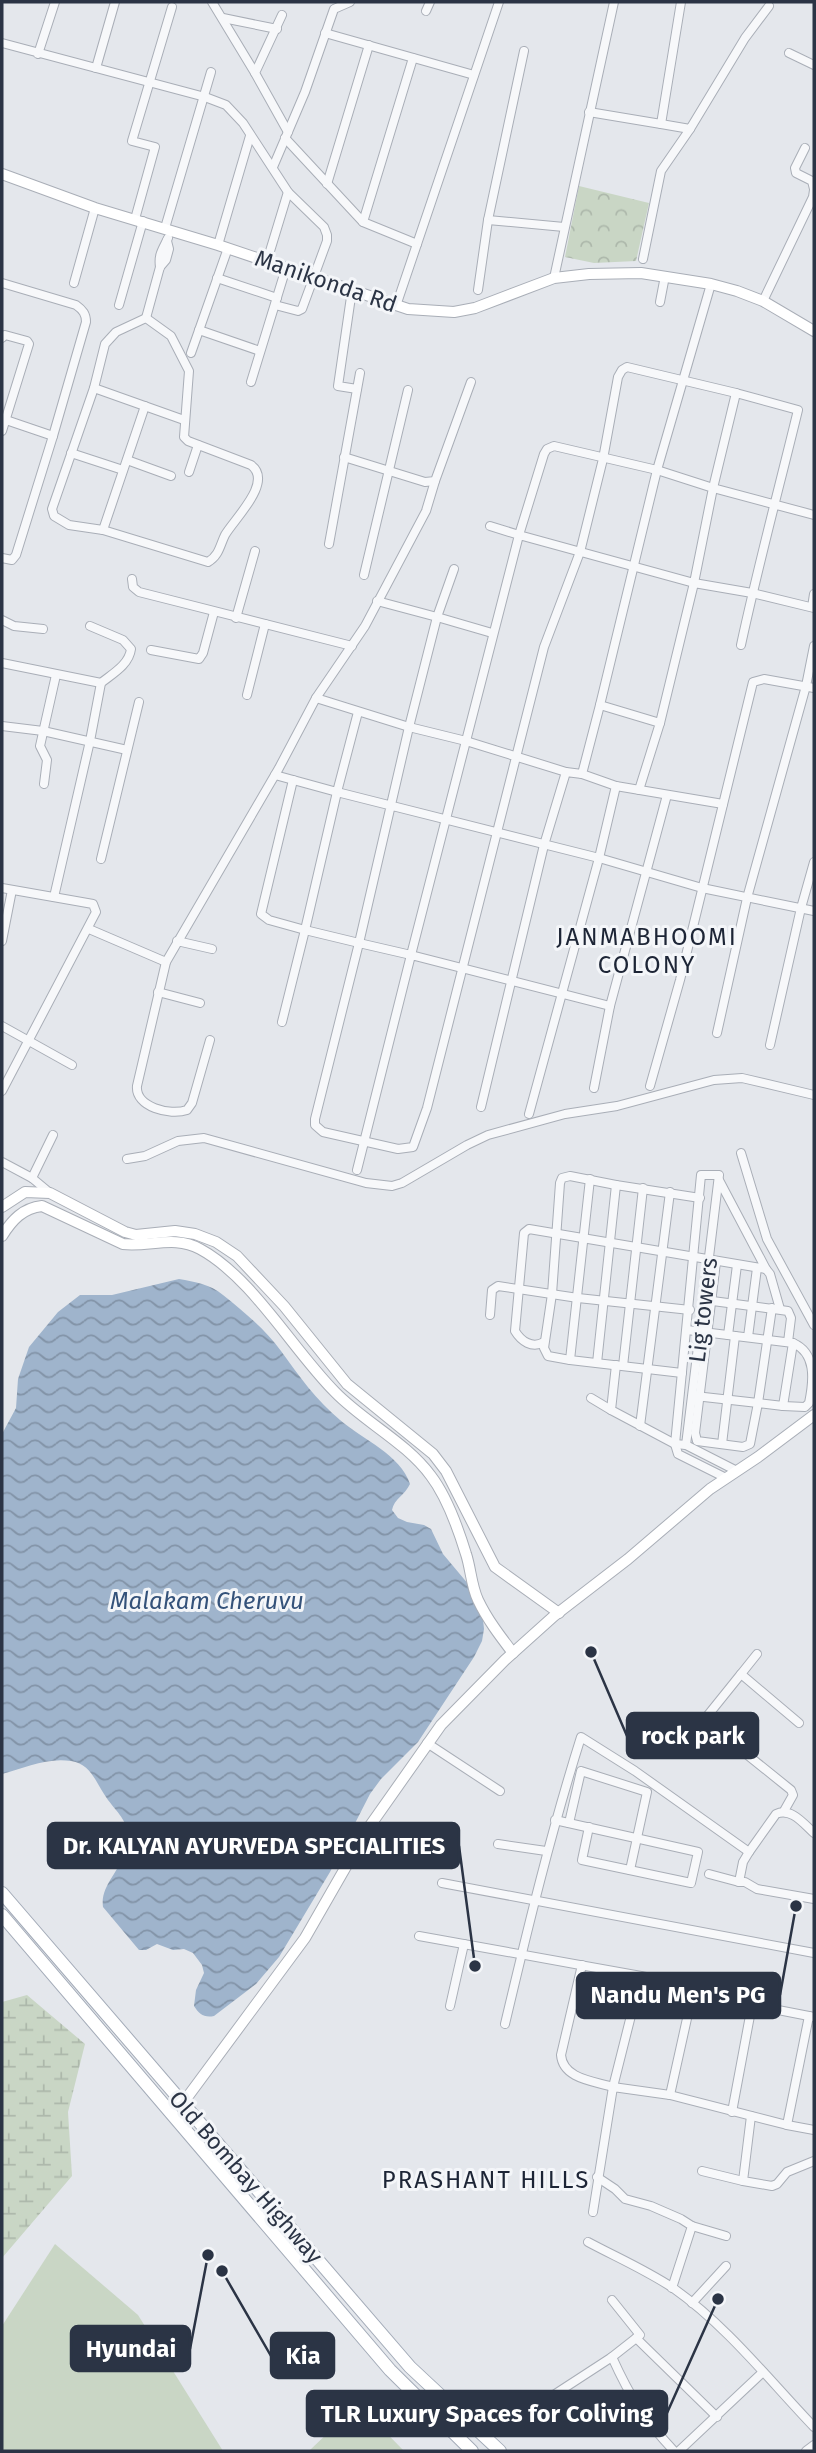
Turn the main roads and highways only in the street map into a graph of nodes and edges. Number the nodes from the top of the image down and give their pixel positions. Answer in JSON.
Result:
{"nodes":[{"id":1,"x":2,"y":1893,"type":"edge"},
{"id":2,"x":2,"y":1915,"type":"edge"},
{"id":3,"x":472,"y":2451,"type":"edge"},
{"id":4,"x":500,"y":2451,"type":"edge"}],
"edges":[{"from":1,"to":4,"type":"main road","name":"Old Bombay Highway"},
{"from":2,"to":3,"type":"main road"}]}
